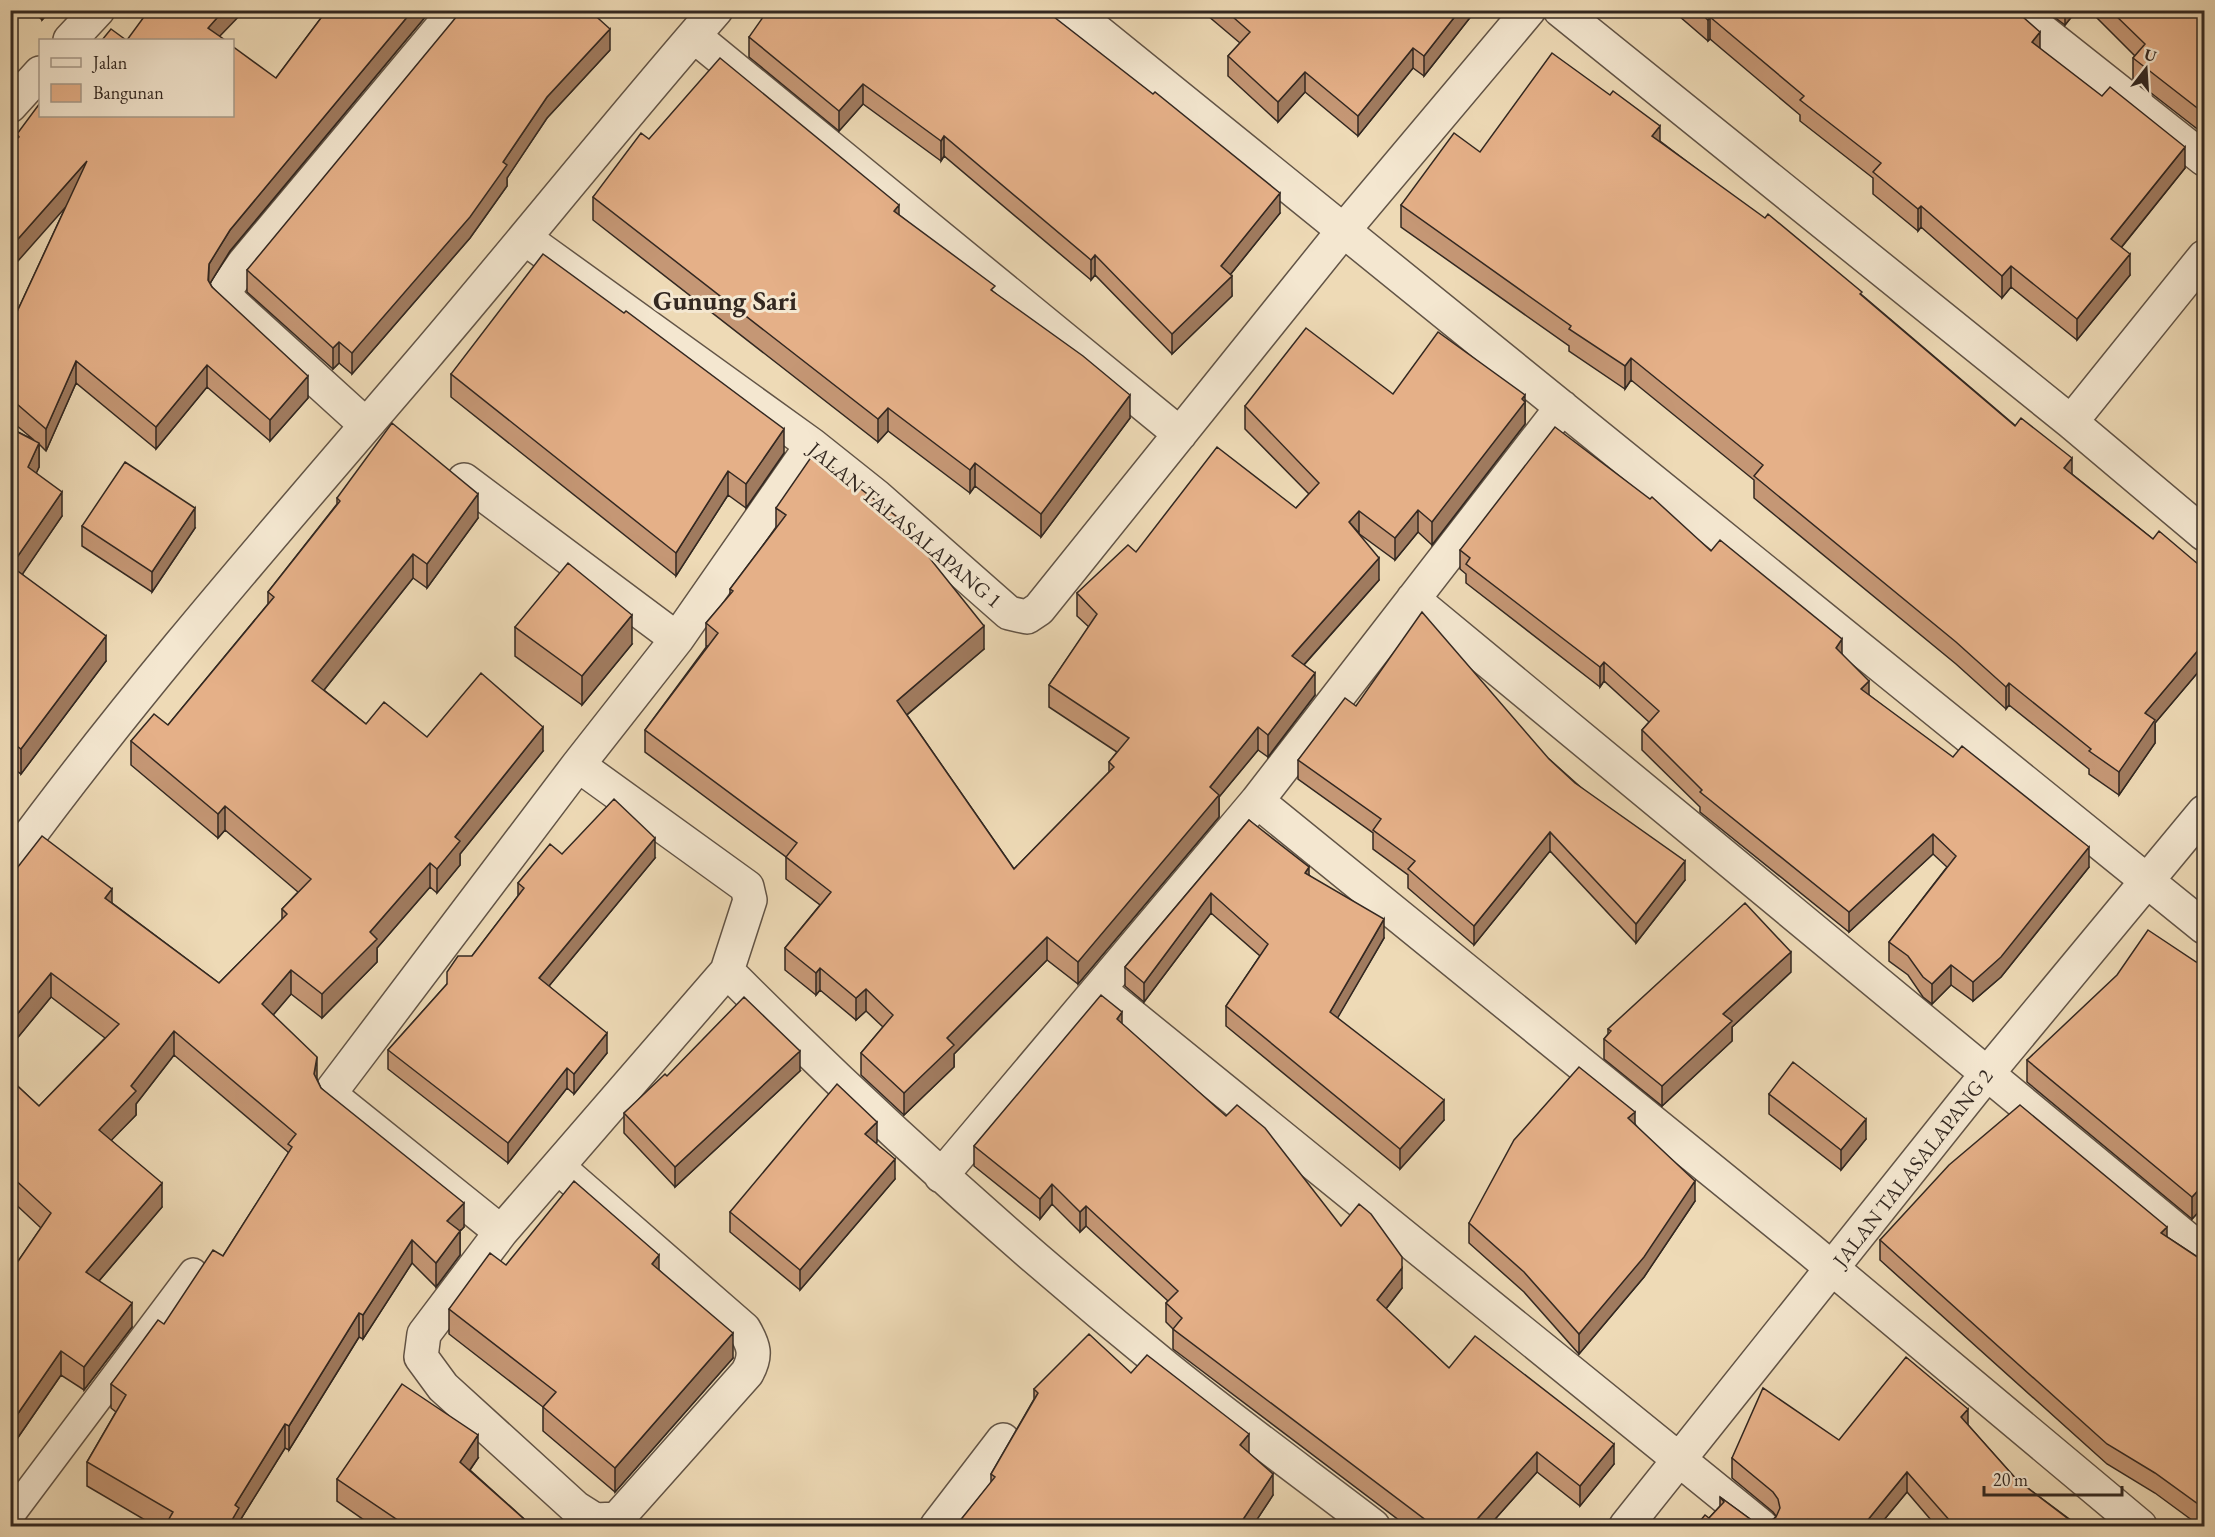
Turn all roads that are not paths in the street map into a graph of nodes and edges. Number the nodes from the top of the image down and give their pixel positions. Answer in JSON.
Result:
{"nodes":[{"id":1,"x":98,"y":10,"type":"edge"},
{"id":2,"x":456,"y":10,"type":"edge"},
{"id":3,"x":716,"y":10,"type":"edge"},
{"id":4,"x":1071,"y":10,"type":"edge"},
{"id":5,"x":1529,"y":10,"type":"edge"},
{"id":6,"x":1560,"y":10,"type":"edge"},
{"id":7,"x":2016,"y":10,"type":"edge"},
{"id":8,"x":694,"y":36,"type":"junction"},
{"id":9,"x":71,"y":39,"type":"edge"},
{"id":10,"x":39,"y":74,"type":"edge"},
{"id":11,"x":10,"y":106,"type":"edge"},
{"id":12,"x":2205,"y":159,"type":"edge"},
{"id":13,"x":1343,"y":231,"type":"junction"},
{"id":14,"x":525,"y":239,"type":"junction"},
{"id":15,"x":2205,"y":257,"type":"edge"},
{"id":16,"x":1562,"y":407,"type":"junction"},
{"id":17,"x":2071,"y":422,"type":"junction"},
{"id":18,"x":366,"y":425,"type":"junction"},
{"id":19,"x":1180,"y":434,"type":"junction"},
{"id":20,"x":812,"y":445,"type":"junction"},
{"id":21,"x":464,"y":480,"type":"edge"},
{"id":22,"x":2205,"y":534,"type":"edge"},
{"id":23,"x":1413,"y":599,"type":"junction"},
{"id":24,"x":677,"y":639,"type":"junction"},
{"id":25,"x":578,"y":765,"type":"junction"},
{"id":26,"x":1257,"y":801,"type":"junction"},
{"id":27,"x":2205,"y":812,"type":"edge"},
{"id":28,"x":10,"y":862,"type":"edge"},
{"id":29,"x":2149,"y":880,"type":"junction"},
{"id":30,"x":2205,"y":927,"type":"edge"},
{"id":31,"x":727,"y":971,"type":"junction"},
{"id":32,"x":1100,"y":990,"type":"junction"},
{"id":33,"x":1986,"y":1075,"type":"junction"},
{"id":34,"x":558,"y":1167,"type":"junction"},
{"id":35,"x":941,"y":1176,"type":"junction"},
{"id":36,"x":501,"y":1232,"type":"junction"},
{"id":37,"x":2205,"y":1253,"type":"edge"},
{"id":38,"x":1834,"y":1269,"type":"junction"},
{"id":39,"x":193,"y":1272,"type":"dead end"},
{"id":40,"x":1003,"y":1440,"type":"dead end"},
{"id":41,"x":1680,"y":1459,"type":"junction"},
{"id":42,"x":10,"y":1516,"type":"edge"},
{"id":43,"x":937,"y":1527,"type":"edge"},
{"id":44,"x":1373,"y":1527,"type":"edge"},
{"id":45,"x":1626,"y":1527,"type":"edge"},
{"id":46,"x":1761,"y":1527,"type":"edge"},
{"id":47,"x":2140,"y":1527,"type":"edge"}],
"edges":[{"from":1,"to":9,"type":"street"},
{"from":2,"to":18,"type":"street"},
{"from":3,"to":8,"type":"street"},
{"from":4,"to":13,"type":"street"},
{"from":5,"to":13,"type":"street","name":"JALAN TALASALAPANG 1"},
{"from":6,"to":17,"type":"street"},
{"from":7,"to":12,"type":"street"},
{"from":8,"to":14,"type":"street"},
{"from":8,"to":19,"type":"street"},
{"from":10,"to":11,"type":"street"},
{"from":13,"to":16,"type":"street"},
{"from":13,"to":19,"type":"street","name":"JALAN TALASALAPANG 1"},
{"from":14,"to":18,"type":"street"},
{"from":14,"to":20,"type":"street","name":"JALAN TALASALAPANG 1"},
{"from":15,"to":17,"type":"street"},
{"from":16,"to":23,"type":"street"},
{"from":16,"to":29,"type":"street"},
{"from":17,"to":22,"type":"street"},
{"from":18,"to":28,"type":"street"},
{"from":19,"to":20,"type":"street","name":"JALAN TALASALAPANG 1"},
{"from":20,"to":24,"type":"street"},
{"from":21,"to":24,"type":"street"},
{"from":23,"to":26,"type":"street"},
{"from":23,"to":33,"type":"street"},
{"from":24,"to":25,"type":"street"},
{"from":25,"to":31,"type":"street"},
{"from":25,"to":36,"type":"street"},
{"from":26,"to":32,"type":"street"},
{"from":26,"to":38,"type":"street"},
{"from":27,"to":29,"type":"street","name":"JALAN TALASALAPANG 2"},
{"from":29,"to":30,"type":"street"},
{"from":29,"to":33,"type":"street","name":"JALAN TALASALAPANG 2"},
{"from":31,"to":34,"type":"street"},
{"from":31,"to":35,"type":"street"},
{"from":32,"to":35,"type":"street"},
{"from":32,"to":41,"type":"street"},
{"from":33,"to":37,"type":"street"},
{"from":33,"to":38,"type":"street","name":"JALAN TALASALAPANG 2"},
{"from":34,"to":36,"type":"street"},
{"from":34,"to":36,"type":"street"},
{"from":35,"to":44,"type":"street"},
{"from":38,"to":41,"type":"street","name":"JALAN TALASALAPANG 2"},
{"from":38,"to":47,"type":"street"},
{"from":39,"to":42,"type":"lane"},
{"from":40,"to":43,"type":"street"},
{"from":41,"to":45,"type":"street","name":"JALAN TALASALAPANG 2"},
{"from":41,"to":46,"type":"street"}]}
